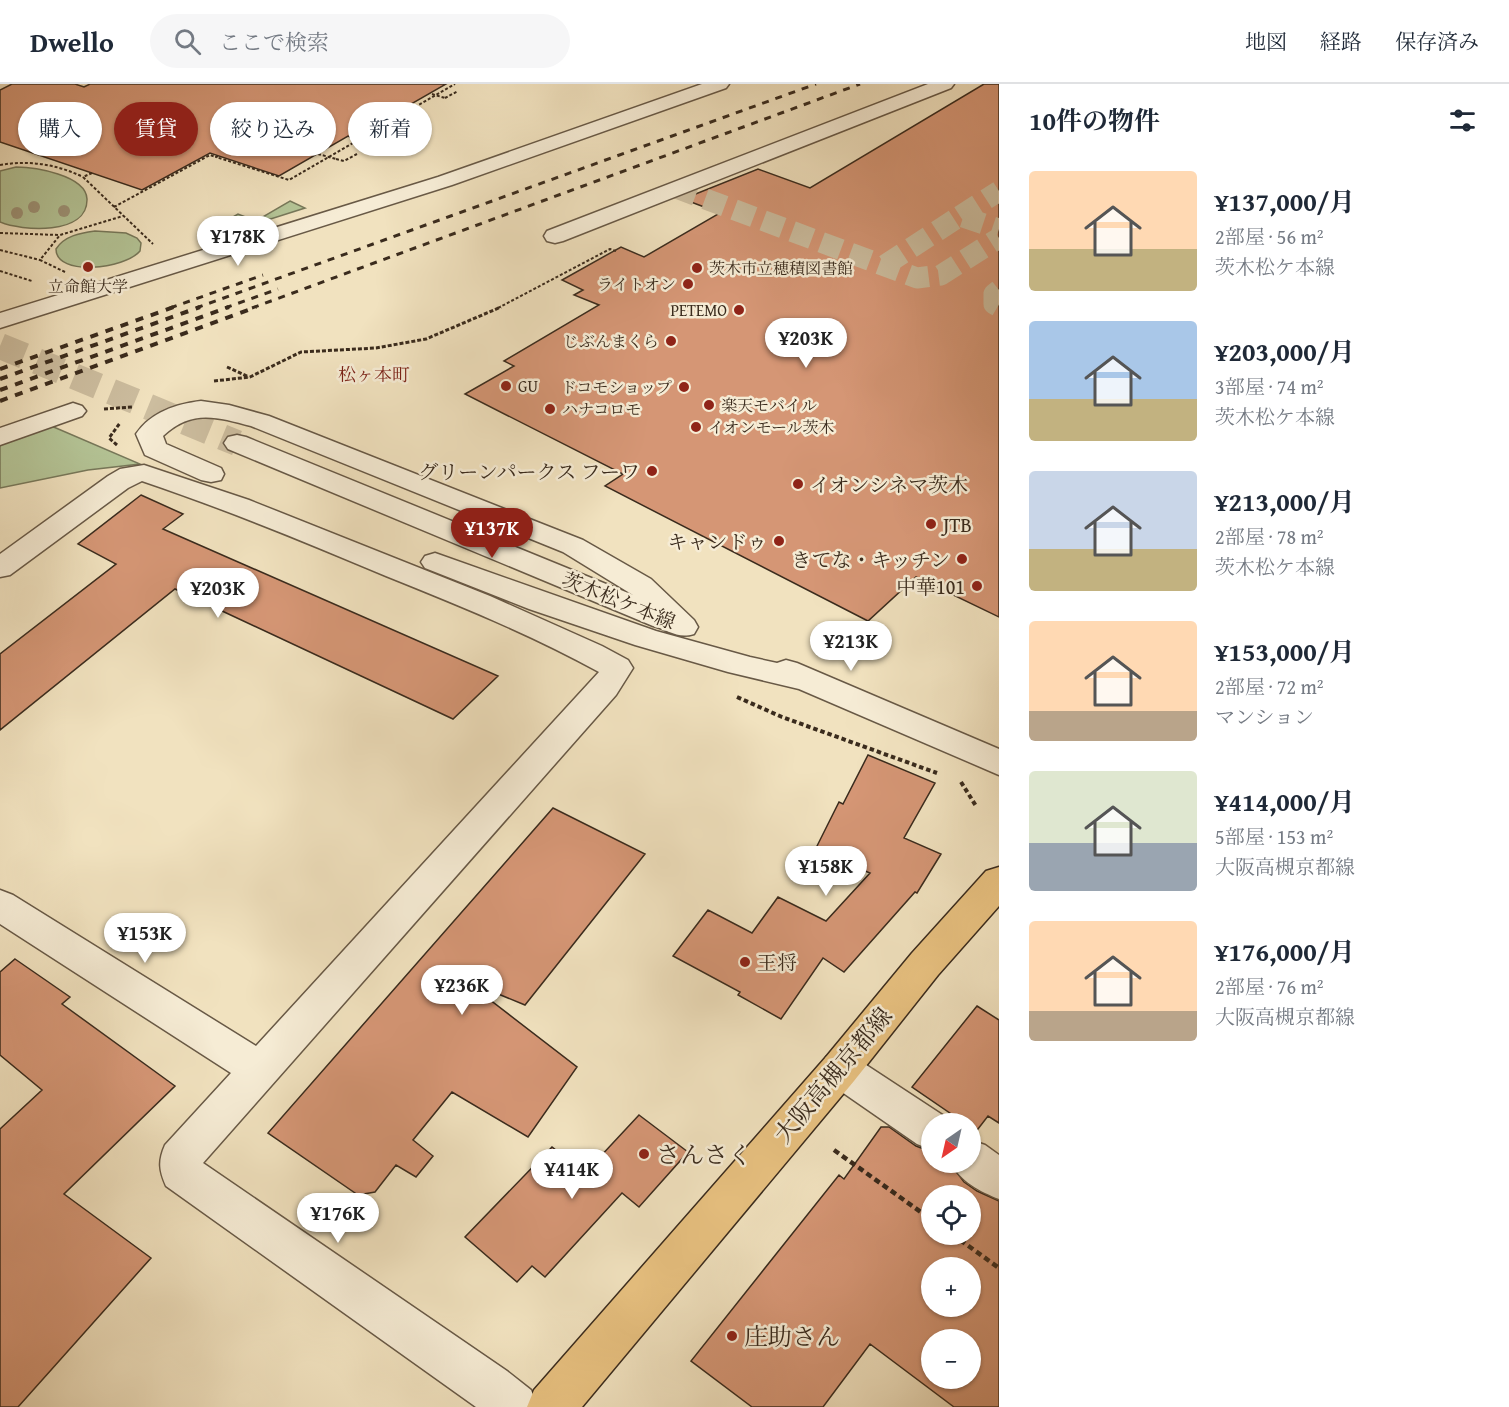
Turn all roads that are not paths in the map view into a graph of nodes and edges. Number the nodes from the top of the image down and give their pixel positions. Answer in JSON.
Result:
{"nodes":[{"id":1,"x":720,"y":84,"type":"edge"},
{"id":2,"x":945,"y":84,"type":"edge"},
{"id":3,"x":555,"y":236,"type":"dead end"},
{"id":4,"x":6,"y":315,"type":"edge"},
{"id":5,"x":73,"y":411,"type":"dead end"},
{"id":6,"x":0,"y":437,"type":"edge"},
{"id":7,"x":237,"y":443,"type":"tunnel mouth"},
{"id":8,"x":0,"y":568,"type":"edge"},
{"id":9,"x":683,"y":627,"type":"junction"},
{"id":10,"x":806,"y":680,"type":"junction"},
{"id":11,"x":999,"y":763,"type":"edge"},
{"id":12,"x":999,"y":881,"type":"edge"},
{"id":13,"x":0,"y":905,"type":"edge"},
{"id":14,"x":840,"y":1069,"type":"junction"},
{"id":15,"x":260,"y":1070,"type":"junction"},
{"id":16,"x":921,"y":1124,"type":"edge"},
{"id":17,"x":981,"y":1167,"type":"edge"},
{"id":18,"x":999,"y":1179,"type":"edge"},
{"id":19,"x":514,"y":1407,"type":"edge"},
{"id":20,"x":551,"y":1407,"type":"edge"}],
"edges":[{"from":1,"to":4,"type":"street"},
{"from":2,"to":3,"type":"street"},
{"from":5,"to":6,"type":"street"},
{"from":7,"to":9,"type":"street","name":"茨木松ケ本線"},
{"from":8,"to":15,"type":"street"},
{"from":9,"to":10,"type":"street","name":"茨木松ケ本線"},
{"from":9,"to":10,"type":"street"},
{"from":10,"to":11,"type":"street","name":"茨木松ケ本線"},
{"from":12,"to":14,"type":"main road","name":"大阪高槻京都線"},
{"from":13,"to":15,"type":"street"},
{"from":14,"to":16,"type":"street"},
{"from":14,"to":20,"type":"main road","name":"大阪高槻京都線"},
{"from":15,"to":19,"type":"street"},
{"from":17,"to":18,"type":"street"}]}
